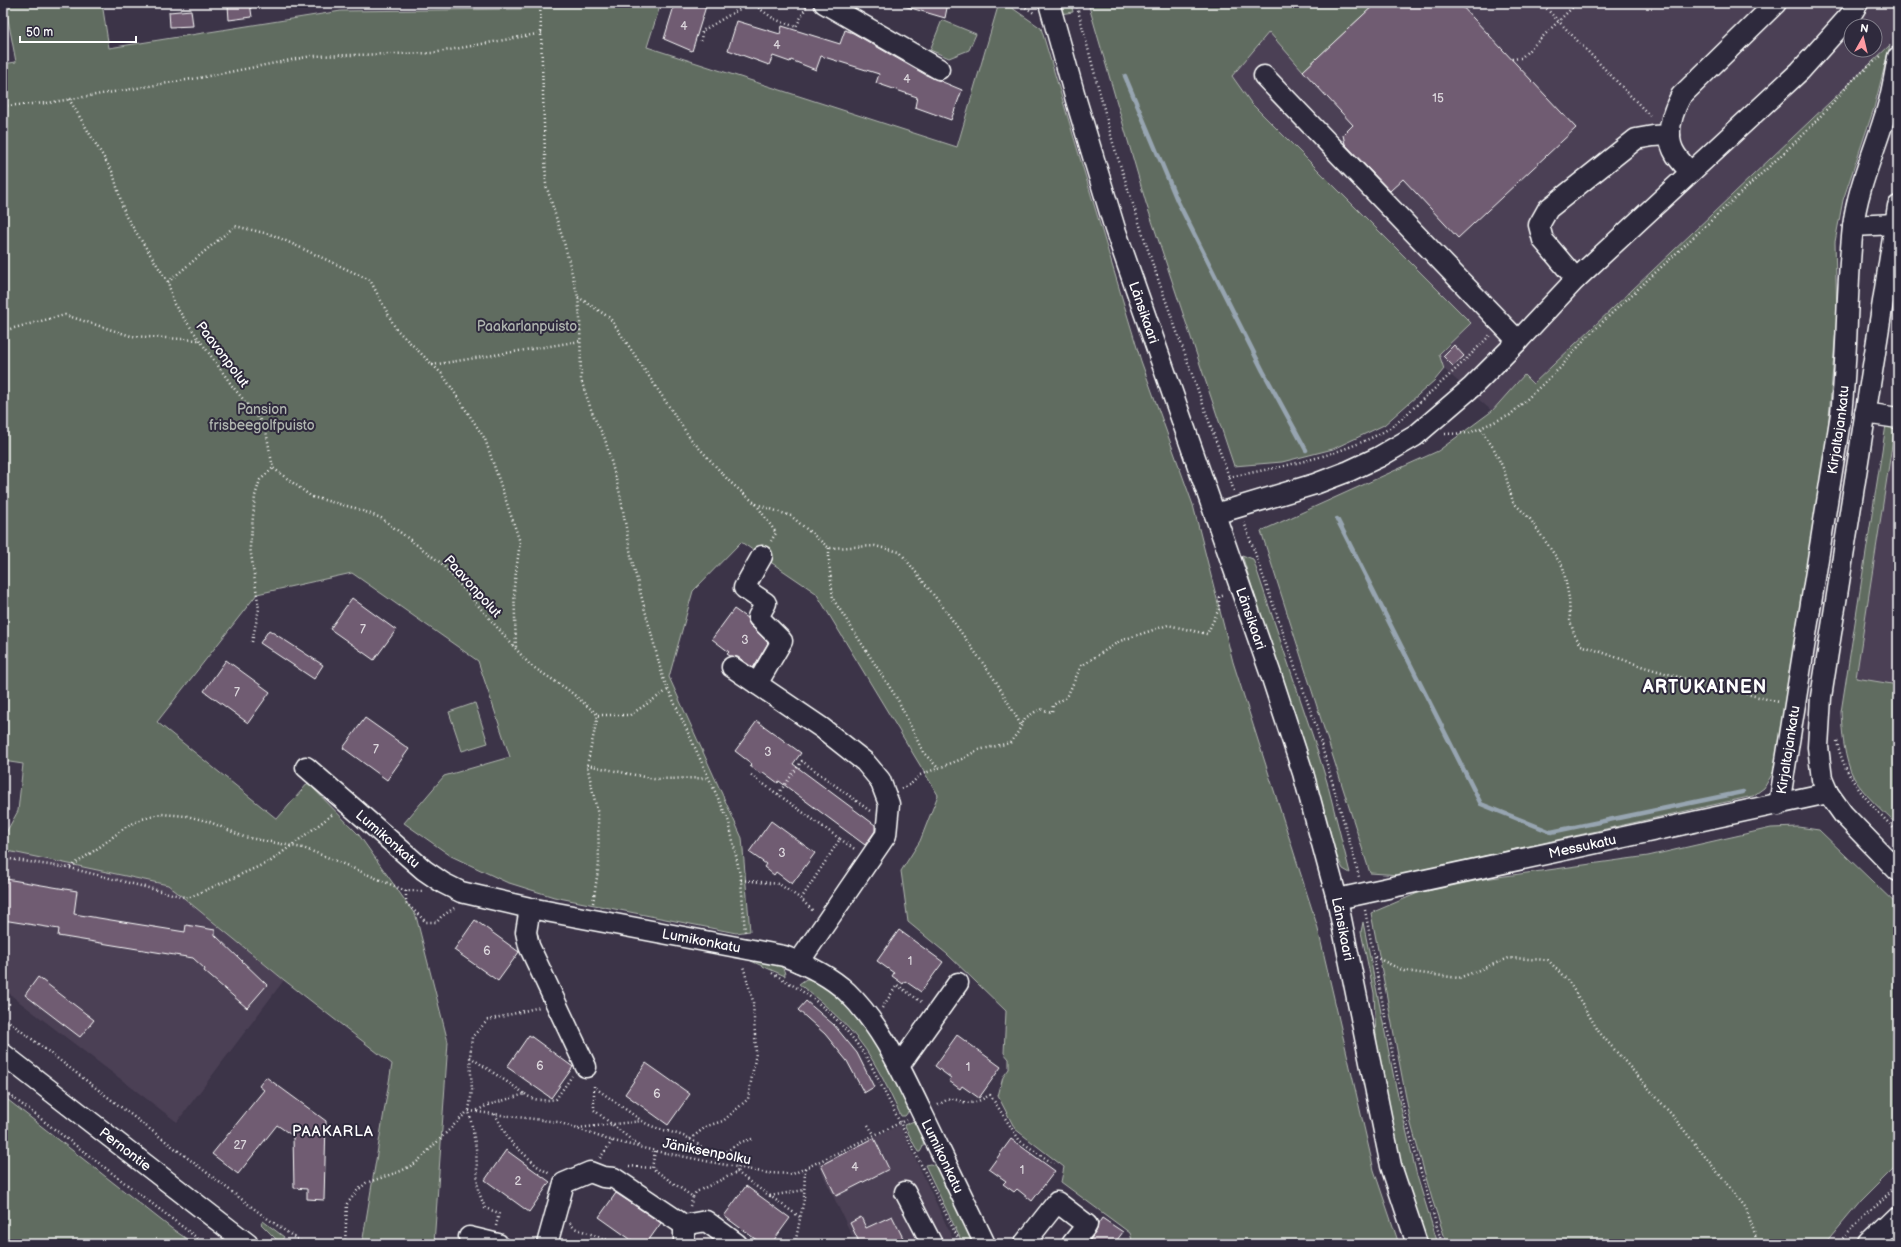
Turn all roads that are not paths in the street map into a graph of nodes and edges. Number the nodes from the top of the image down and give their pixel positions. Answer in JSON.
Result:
{"nodes":[{"id":1,"x":824,"y":3,"type":"edge"},
{"id":2,"x":1776,"y":3,"type":"edge"},
{"id":3,"x":1858,"y":3,"type":"edge"},
{"id":4,"x":1044,"y":10,"type":"edge"},
{"id":5,"x":1891,"y":56,"type":"edge"},
{"id":6,"x":939,"y":69,"type":"dead end"},
{"id":7,"x":1264,"y":76,"type":"dead end"},
{"id":8,"x":1670,"y":135,"type":"junction"},
{"id":9,"x":1690,"y":172,"type":"junction"},
{"id":10,"x":1897,"y":215,"type":"edge"},
{"id":11,"x":1853,"y":226,"type":"junction"},
{"id":12,"x":1576,"y":279,"type":"junction"},
{"id":13,"x":1518,"y":341,"type":"junction"},
{"id":14,"x":1865,"y":413,"type":"junction"},
{"id":15,"x":1898,"y":418,"type":"edge"},
{"id":16,"x":1215,"y":514,"type":"junction"},
{"id":17,"x":762,"y":556,"type":"road end"},
{"id":18,"x":732,"y":667,"type":"dead end"},
{"id":19,"x":757,"y":684,"type":"junction"},
{"id":20,"x":306,"y":767,"type":"dead end"},
{"id":21,"x":1828,"y":793,"type":"junction"},
{"id":22,"x":1779,"y":804,"type":"junction"},
{"id":23,"x":1898,"y":871,"type":"edge"},
{"id":24,"x":1337,"y":899,"type":"junction"},
{"id":25,"x":530,"y":908,"type":"junction"},
{"id":26,"x":799,"y":962,"type":"junction"},
{"id":27,"x":958,"y":982,"type":"dead end"},
{"id":28,"x":3,"y":1054,"type":"edge"},
{"id":29,"x":584,"y":1063,"type":"road end"},
{"id":30,"x":899,"y":1066,"type":"junction"},
{"id":31,"x":905,"y":1192,"type":"dead end"},
{"id":32,"x":1898,"y":1216,"type":"edge"},
{"id":33,"x":684,"y":1235,"type":"edge"},
{"id":34,"x":468,"y":1237,"type":"dead end"},
{"id":35,"x":495,"y":1243,"type":"edge"},
{"id":36,"x":248,"y":1244,"type":"edge"},
{"id":37,"x":546,"y":1244,"type":"edge"},
{"id":38,"x":737,"y":1244,"type":"edge"},
{"id":39,"x":932,"y":1244,"type":"edge"},
{"id":40,"x":985,"y":1244,"type":"edge"},
{"id":41,"x":1024,"y":1244,"type":"edge"},
{"id":42,"x":1072,"y":1244,"type":"edge"},
{"id":43,"x":1418,"y":1244,"type":"edge"},
{"id":44,"x":1869,"y":1244,"type":"edge"}],
"edges":[{"from":1,"to":6,"type":"street"},
{"from":2,"to":8,"type":"street"},
{"from":3,"to":9,"type":"street"},
{"from":4,"to":16,"type":"street","name":"Länsikaari"},
{"from":5,"to":11,"type":"street","name":"Kirjaltajankatu"},
{"from":7,"to":13,"type":"street"},
{"from":8,"to":9,"type":"street"},
{"from":8,"to":12,"type":"street"},
{"from":9,"to":12,"type":"street"},
{"from":10,"to":11,"type":"street"},
{"from":10,"to":14,"type":"street","name":"Kirjaltajankatu"},
{"from":11,"to":22,"type":"street","name":"Kirjaltajankatu"},
{"from":12,"to":13,"type":"street"},
{"from":13,"to":16,"type":"street"},
{"from":14,"to":15,"type":"street"},
{"from":14,"to":21,"type":"street","name":"Kirjaltajankatu"},
{"from":16,"to":24,"type":"street","name":"Länsikaari"},
{"from":17,"to":19,"type":"street"},
{"from":18,"to":19,"type":"street"},
{"from":19,"to":26,"type":"street"},
{"from":20,"to":25,"type":"street","name":"Lumikonkatu"},
{"from":21,"to":22,"type":"street","name":"Messukatu"},
{"from":21,"to":23,"type":"street","name":"Kirjaltajankatu"},
{"from":22,"to":24,"type":"street","name":"Messukatu"},
{"from":24,"to":43,"type":"street","name":"Länsikaari"},
{"from":25,"to":26,"type":"street","name":"Lumikonkatu"},
{"from":25,"to":29,"type":"street"},
{"from":26,"to":30,"type":"street","name":"Lumikonkatu"},
{"from":27,"to":30,"type":"street"},
{"from":28,"to":36,"type":"street","name":"Pernontie"},
{"from":30,"to":40,"type":"street","name":"Lumikonkatu"},
{"from":31,"to":39,"type":"street"},
{"from":32,"to":44,"type":"street"},
{"from":33,"to":37,"type":"street"},
{"from":33,"to":38,"type":"street"},
{"from":34,"to":35,"type":"street"},
{"from":41,"to":42,"type":"street"}]}
